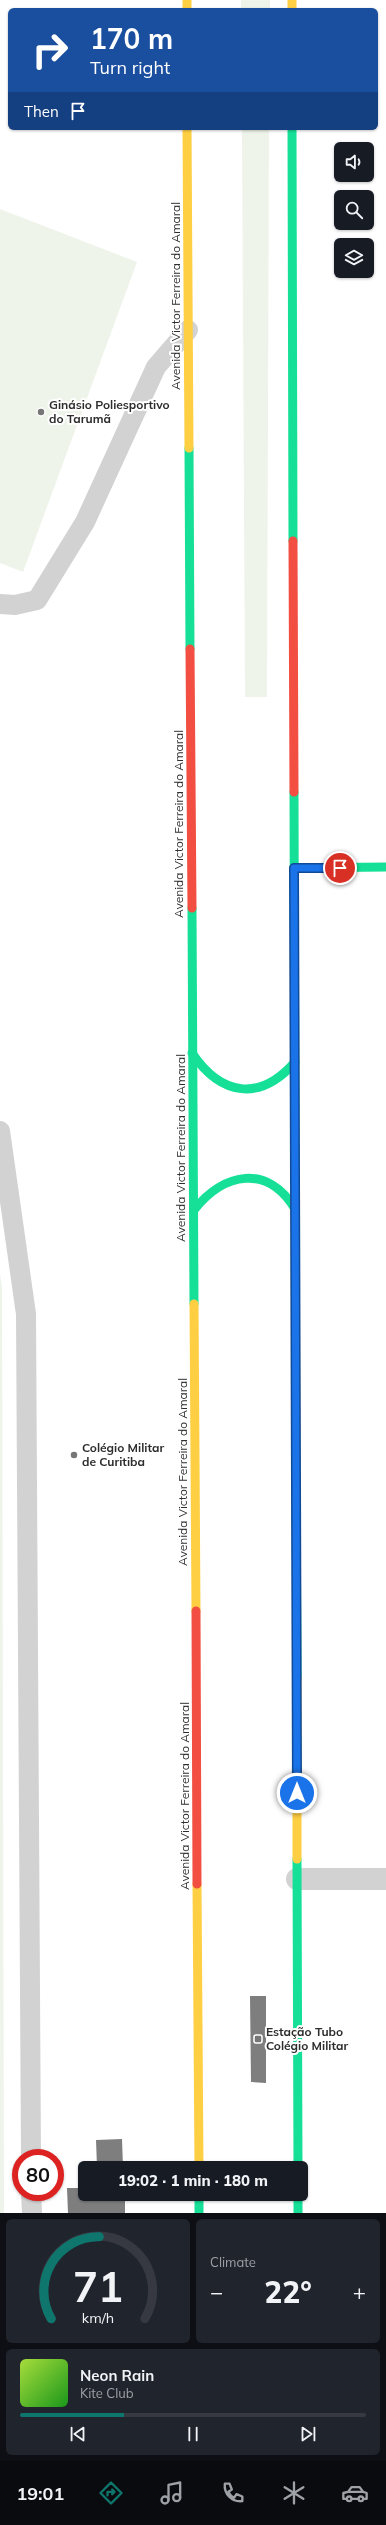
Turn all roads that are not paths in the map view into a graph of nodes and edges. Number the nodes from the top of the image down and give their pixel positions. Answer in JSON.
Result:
{"nodes":[{"id":1,"x":187,"y":130,"type":"edge"},
{"id":2,"x":292,"y":130,"type":"edge"},
{"id":3,"x":188,"y":330,"type":"junction"},
{"id":4,"x":0,"y":604,"type":"edge"},
{"id":5,"x":386,"y":867,"type":"edge"},
{"id":6,"x":294,"y":868,"type":"junction"},
{"id":7,"x":192,"y":1053,"type":"junction"},
{"id":8,"x":295,"y":1062,"type":"junction"},
{"id":9,"x":0,"y":1131,"type":"edge"},
{"id":10,"x":295,"y":1209,"type":"junction"},
{"id":11,"x":194,"y":1210,"type":"junction"},
{"id":12,"x":386,"y":1878,"type":"edge"},
{"id":13,"x":297,"y":1879,"type":"junction"},
{"id":14,"x":31,"y":2149,"type":"edge"},
{"id":15,"x":199,"y":2161,"type":"edge"},
{"id":16,"x":298,"y":2161,"type":"edge"},
{"id":17,"x":31,"y":2201,"type":"edge"},
{"id":18,"x":199,"y":2201,"type":"edge"},
{"id":19,"x":298,"y":2201,"type":"edge"},
{"id":20,"x":32,"y":2213,"type":"edge"},
{"id":21,"x":199,"y":2213,"type":"edge"},
{"id":22,"x":298,"y":2213,"type":"edge"}],
"edges":[{"from":1,"to":3,"type":"main road","name":"Avenida Victor Ferreira do Amaral"},
{"from":2,"to":6,"type":"main road"},
{"from":3,"to":4,"type":"lane"},
{"from":3,"to":7,"type":"main road","name":"Avenida Victor Ferreira do Amaral"},
{"from":5,"to":6,"type":"main road"},
{"from":6,"to":8,"type":"main road"},
{"from":7,"to":8,"type":"main road"},
{"from":7,"to":11,"type":"main road","name":"Avenida Victor Ferreira do Amaral"},
{"from":8,"to":10,"type":"main road"},
{"from":9,"to":14,"type":"lane"},
{"from":10,"to":11,"type":"main road"},
{"from":10,"to":13,"type":"main road"},
{"from":11,"to":15,"type":"main road","name":"Avenida Victor Ferreira do Amaral"},
{"from":12,"to":13,"type":"street"},
{"from":13,"to":16,"type":"main road"},
{"from":17,"to":20,"type":"lane"},
{"from":18,"to":21,"type":"main road"},
{"from":19,"to":22,"type":"main road"}]}
